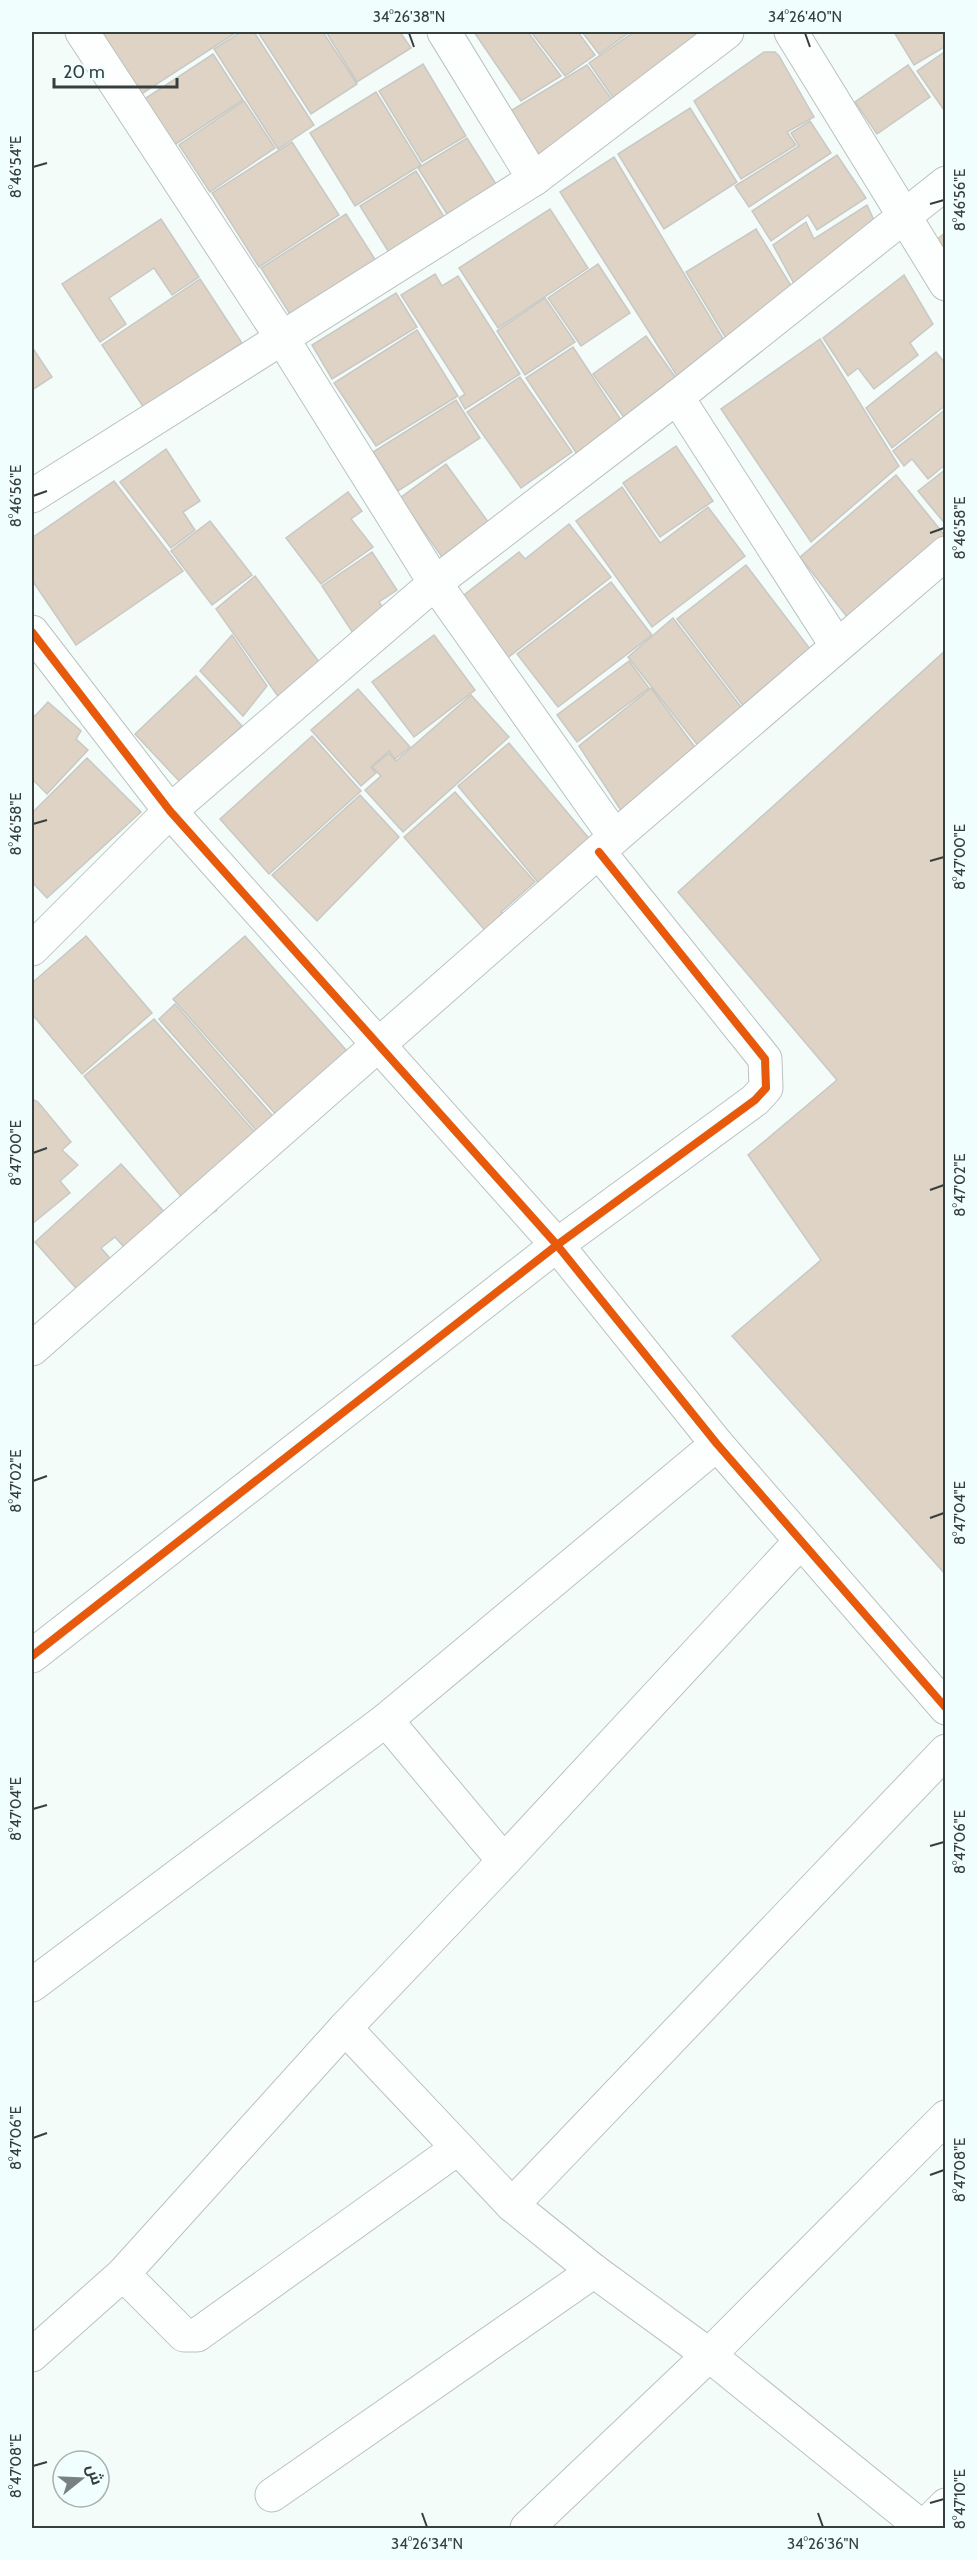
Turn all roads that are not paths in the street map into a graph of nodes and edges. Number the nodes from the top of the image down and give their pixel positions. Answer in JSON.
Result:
{"nodes":[{"id":1,"x":82,"y":32,"type":"edge"},
{"id":2,"x":444,"y":32,"type":"edge"},
{"id":3,"x":727,"y":32,"type":"edge"},
{"id":4,"x":791,"y":32,"type":"edge"},
{"id":5,"x":534,"y":178,"type":"junction"},
{"id":6,"x":945,"y":183,"type":"edge"},
{"id":7,"x":904,"y":217,"type":"junction"},
{"id":8,"x":945,"y":284,"type":"edge"},
{"id":9,"x":282,"y":338,"type":"junction"},
{"id":10,"x":677,"y":397,"type":"junction"},
{"id":11,"x":32,"y":496,"type":"edge"},
{"id":12,"x":945,"y":553,"type":"edge"},
{"id":13,"x":435,"y":583,"type":"junction"},
{"id":14,"x":35,"y":644,"type":"edge"},
{"id":15,"x":837,"y":646,"type":"junction"},
{"id":16,"x":170,"y":810,"type":"junction"},
{"id":17,"x":607,"y":844,"type":"junction"},
{"id":18,"x":32,"y":949,"type":"edge"},
{"id":19,"x":379,"y":1044,"type":"junction"},
{"id":20,"x":557,"y":1245,"type":"junction"},
{"id":21,"x":32,"y":1349,"type":"edge"},
{"id":22,"x":717,"y":1444,"type":"junction"},
{"id":23,"x":801,"y":1541,"type":"junction"},
{"id":24,"x":32,"y":1656,"type":"edge"},
{"id":25,"x":945,"y":1708,"type":"edge"},
{"id":26,"x":386,"y":1720,"type":"junction"},
{"id":27,"x":945,"y":1751,"type":"edge"},
{"id":28,"x":504,"y":1861,"type":"junction"},
{"id":29,"x":32,"y":1985,"type":"edge"},
{"id":30,"x":345,"y":2028,"type":"junction"},
{"id":31,"x":945,"y":2117,"type":"edge"},
{"id":32,"x":458,"y":2148,"type":"junction"},
{"id":33,"x":512,"y":2205,"type":"junction"},
{"id":34,"x":594,"y":2271,"type":"junction"},
{"id":35,"x":123,"y":2274,"type":"junction"},
{"id":36,"x":32,"y":2355,"type":"edge"},
{"id":37,"x":709,"y":2355,"type":"junction"},
{"id":38,"x":272,"y":2495,"type":"dead end"},
{"id":39,"x":945,"y":2505,"type":"edge"},
{"id":40,"x":923,"y":2528,"type":"edge"},
{"id":41,"x":527,"y":2529,"type":"edge"}],
"edges":[{"from":1,"to":9,"type":"street"},
{"from":2,"to":5,"type":"street"},
{"from":3,"to":5,"type":"street"},
{"from":4,"to":7,"type":"street"},
{"from":5,"to":9,"type":"street"},
{"from":6,"to":7,"type":"street"},
{"from":7,"to":8,"type":"street"},
{"from":7,"to":10,"type":"street"},
{"from":9,"to":11,"type":"street"},
{"from":9,"to":13,"type":"street"},
{"from":10,"to":13,"type":"street"},
{"from":10,"to":15,"type":"street"},
{"from":12,"to":15,"type":"street"},
{"from":13,"to":16,"type":"street"},
{"from":13,"to":17,"type":"street"},
{"from":14,"to":16,"type":"street"},
{"from":15,"to":17,"type":"street"},
{"from":16,"to":18,"type":"street"},
{"from":16,"to":19,"type":"street"},
{"from":17,"to":19,"type":"street"},
{"from":17,"to":20,"type":"street"},
{"from":19,"to":20,"type":"street"},
{"from":19,"to":21,"type":"street"},
{"from":20,"to":22,"type":"street"},
{"from":20,"to":24,"type":"street"},
{"from":22,"to":23,"type":"street"},
{"from":22,"to":26,"type":"street"},
{"from":23,"to":25,"type":"street"},
{"from":23,"to":28,"type":"street"},
{"from":26,"to":28,"type":"street"},
{"from":26,"to":29,"type":"street"},
{"from":27,"to":33,"type":"street"},
{"from":28,"to":30,"type":"street"},
{"from":30,"to":32,"type":"street"},
{"from":30,"to":35,"type":"street"},
{"from":31,"to":37,"type":"street"},
{"from":32,"to":33,"type":"street"},
{"from":32,"to":35,"type":"street"},
{"from":33,"to":34,"type":"street"},
{"from":34,"to":37,"type":"street"},
{"from":34,"to":38,"type":"street"},
{"from":35,"to":36,"type":"street"},
{"from":37,"to":40,"type":"street"},
{"from":37,"to":41,"type":"street"},
{"from":39,"to":40,"type":"street"}]}
